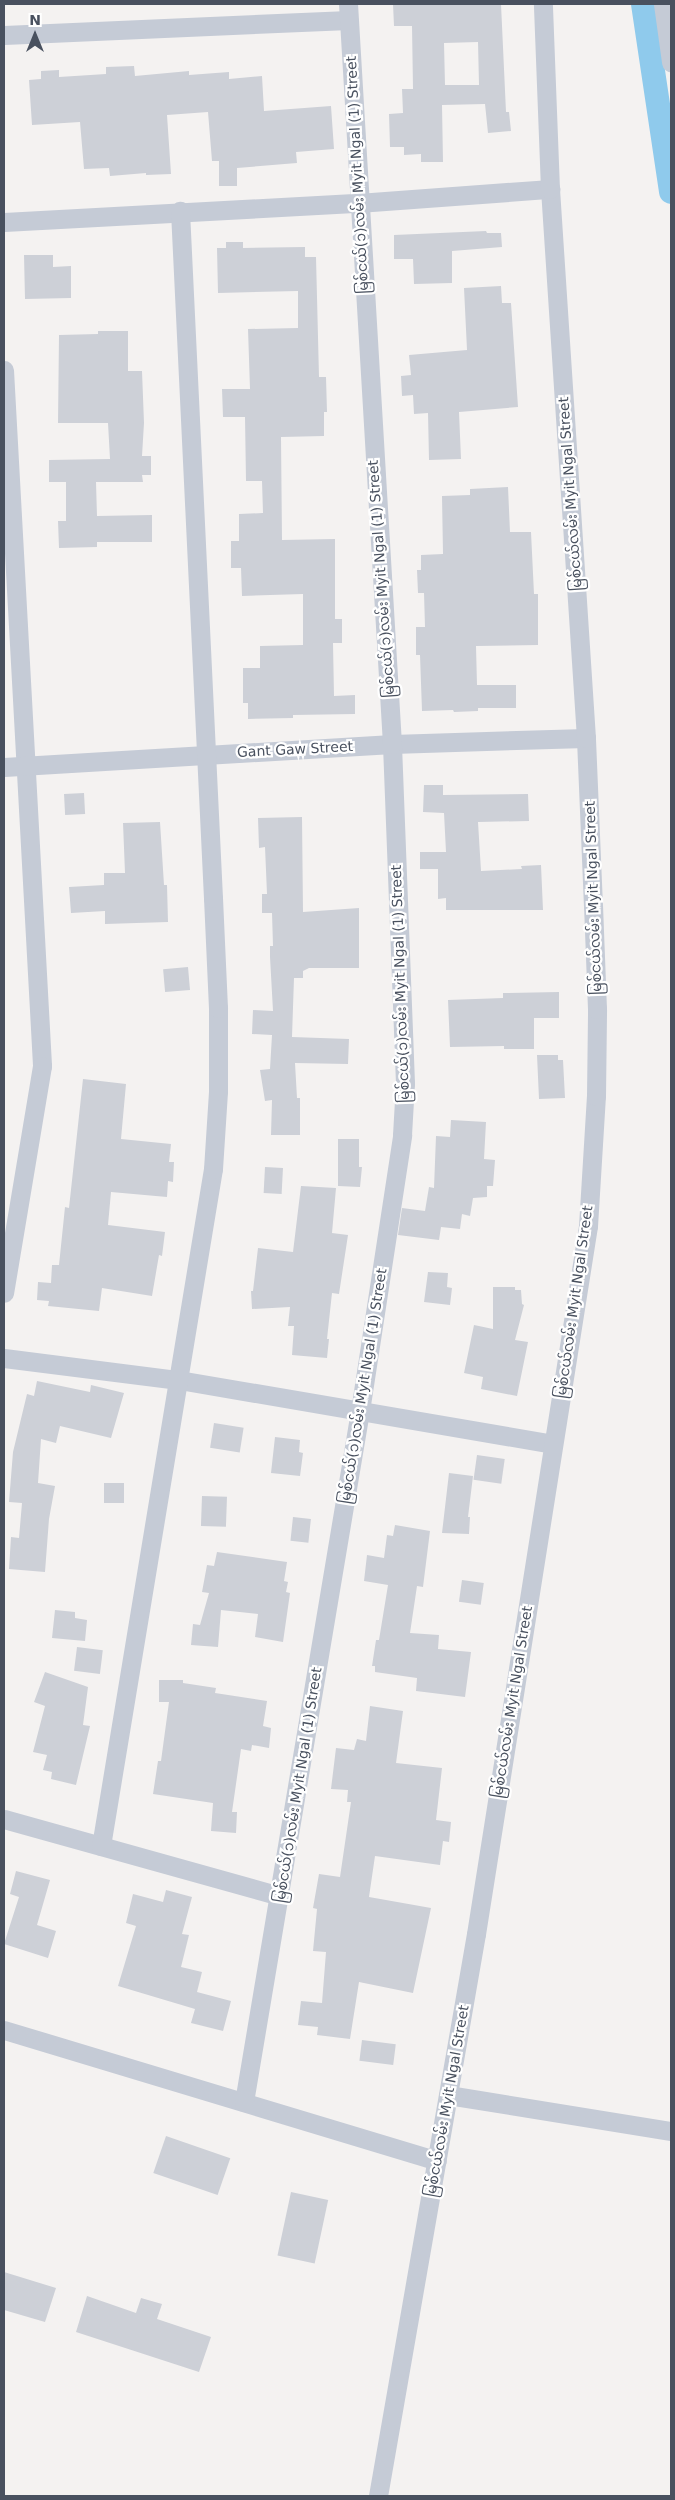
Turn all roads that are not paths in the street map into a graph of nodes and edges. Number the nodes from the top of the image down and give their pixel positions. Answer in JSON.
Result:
{"nodes":[{"id":1,"x":543,"y":4,"type":"edge"},
{"id":2,"x":663,"y":4,"type":"edge"},
{"id":3,"x":348,"y":12,"type":"edge"},
{"id":4,"x":4,"y":35,"type":"edge"},
{"id":5,"x":671,"y":62,"type":"edge"},
{"id":6,"x":550,"y":189,"type":"junction"},
{"id":7,"x":358,"y":204,"type":"junction"},
{"id":8,"x":180,"y":211,"type":"junction"},
{"id":9,"x":4,"y":222,"type":"edge"},
{"id":10,"x":4,"y":370,"type":"edge"},
{"id":11,"x":586,"y":738,"type":"junction"},
{"id":12,"x":392,"y":744,"type":"junction"},
{"id":13,"x":207,"y":754,"type":"junction"},
{"id":14,"x":27,"y":766,"type":"junction"},
{"id":15,"x":4,"y":767,"type":"edge"},
{"id":16,"x":4,"y":1293,"type":"edge"},
{"id":17,"x":4,"y":1358,"type":"edge"},
{"id":18,"x":179,"y":1380,"type":"junction"},
{"id":19,"x":360,"y":1411,"type":"junction"},
{"id":20,"x":553,"y":1444,"type":"junction"},
{"id":21,"x":4,"y":1819,"type":"edge"},
{"id":22,"x":102,"y":1846,"type":"junction"},
{"id":23,"x":280,"y":1896,"type":"junction"},
{"id":24,"x":4,"y":2030,"type":"edge"},
{"id":25,"x":448,"y":2094,"type":"junction"},
{"id":26,"x":244,"y":2102,"type":"junction"},
{"id":27,"x":671,"y":2131,"type":"edge"},
{"id":28,"x":437,"y":2161,"type":"junction"},
{"id":29,"x":378,"y":2496,"type":"edge"}],
"edges":[{"from":1,"to":6,"type":"street","name":"မြစ်ငယ်လမ်း Myit Ngal Street"},
{"from":2,"to":5,"type":"street"},
{"from":3,"to":4,"type":"street"},
{"from":3,"to":7,"type":"street","name":"မြစ်ငယ်(၁)လမ်း Myit Ngal (1) Street"},
{"from":6,"to":7,"type":"street"},
{"from":6,"to":11,"type":"street","name":"မြစ်ငယ်လမ်း Myit Ngal Street"},
{"from":7,"to":8,"type":"street"},
{"from":7,"to":12,"type":"street","name":"မြစ်ငယ်(၁)လမ်း Myit Ngal (1) Street"},
{"from":8,"to":9,"type":"street"},
{"from":8,"to":13,"type":"street"},
{"from":10,"to":14,"type":"street"},
{"from":11,"to":12,"type":"street","name":"Gant Gaw Street"},
{"from":11,"to":20,"type":"street","name":"မြစ်ငယ်လမ်း Myit Ngal Street"},
{"from":12,"to":13,"type":"street","name":"Gant Gaw Street"},
{"from":12,"to":19,"type":"street","name":"မြစ်ငယ်(၁)လမ်း Myit Ngal (1) Street"},
{"from":13,"to":14,"type":"street","name":"Gant Gaw Street"},
{"from":13,"to":18,"type":"street"},
{"from":14,"to":15,"type":"street","name":"Gant Gaw Street"},
{"from":14,"to":16,"type":"street"},
{"from":17,"to":18,"type":"street"},
{"from":18,"to":19,"type":"street"},
{"from":18,"to":22,"type":"street"},
{"from":19,"to":20,"type":"street"},
{"from":19,"to":23,"type":"street","name":"မြစ်ငယ်(၁)လမ်း Myit Ngal (1) Street"},
{"from":20,"to":25,"type":"street","name":"မြစ်ငယ်လမ်း Myit Ngal Street"},
{"from":21,"to":22,"type":"street"},
{"from":22,"to":23,"type":"street"},
{"from":23,"to":26,"type":"street","name":"မြစ်ငယ်(၁)လမ်း Myit Ngal (1) Street"},
{"from":24,"to":26,"type":"street"},
{"from":25,"to":27,"type":"street"},
{"from":25,"to":28,"type":"street","name":"မြစ်ငယ်လမ်း Myit Ngal Street"},
{"from":26,"to":28,"type":"street"},
{"from":28,"to":29,"type":"street","name":"မြစ်ငယ်လမ်း Myit Ngal Street"}]}
